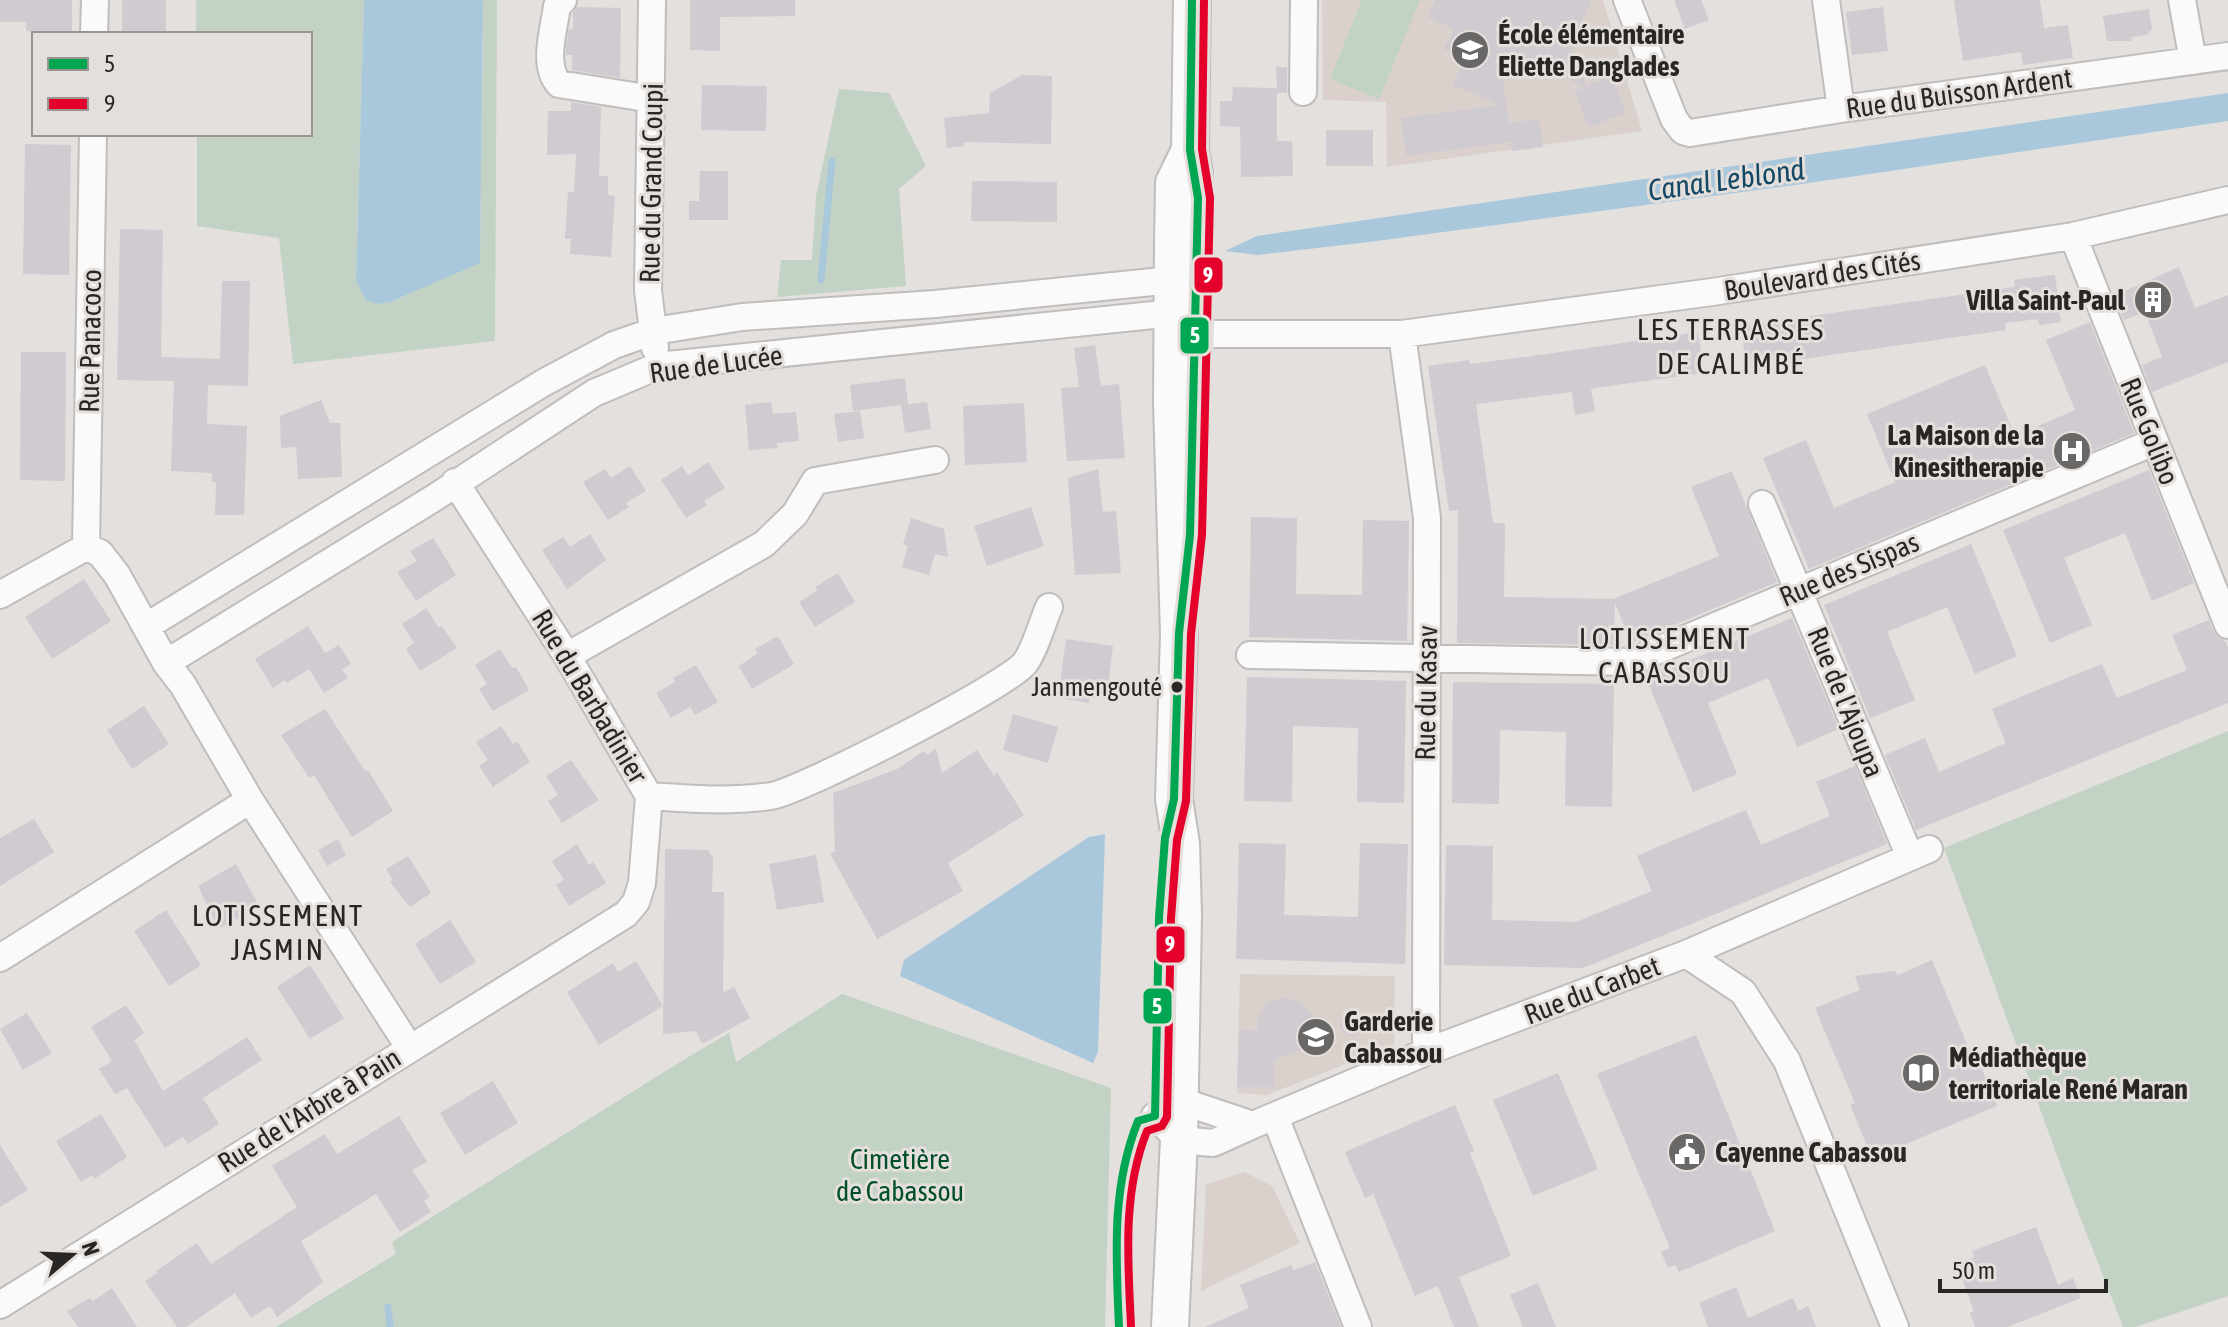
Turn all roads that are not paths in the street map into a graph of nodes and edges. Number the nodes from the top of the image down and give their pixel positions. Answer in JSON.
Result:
{"nodes":[{"id":1,"x":95,"y":0,"type":"edge"},
{"id":2,"x":563,"y":0,"type":"edge"},
{"id":3,"x":638,"y":0,"type":"edge"},
{"id":4,"x":652,"y":0,"type":"edge"},
{"id":5,"x":1192,"y":0,"type":"edge"},
{"id":6,"x":1304,"y":0,"type":"edge"},
{"id":7,"x":1627,"y":0,"type":"edge"},
{"id":8,"x":1826,"y":0,"type":"edge"},
{"id":9,"x":2182,"y":0,"type":"edge"},
{"id":10,"x":94,"y":32,"type":"edge"},
{"id":11,"x":2228,"y":56,"type":"edge"},
{"id":12,"x":2193,"y":61,"type":"junction"},
{"id":13,"x":1303,"y":92,"type":"dead end"},
{"id":14,"x":652,"y":99,"type":"junction"},
{"id":15,"x":1841,"y":109,"type":"junction"},
{"id":16,"x":93,"y":136,"type":"edge"},
{"id":17,"x":2228,"y":200,"type":"edge"},
{"id":18,"x":2073,"y":236,"type":"junction"},
{"id":19,"x":1182,"y":311,"type":"junction"},
{"id":20,"x":654,"y":331,"type":"junction"},
{"id":21,"x":1402,"y":334,"type":"junction"},
{"id":22,"x":658,"y":366,"type":"junction"},
{"id":23,"x":2154,"y":442,"type":"junction"},
{"id":24,"x":935,"y":460,"type":"dead end"},
{"id":25,"x":455,"y":482,"type":"junction"},
{"id":26,"x":1762,"y":504,"type":"dead end"},
{"id":27,"x":86,"y":547,"type":"junction"},
{"id":28,"x":1799,"y":589,"type":"junction"},
{"id":29,"x":0,"y":595,"type":"edge"},
{"id":30,"x":1049,"y":607,"type":"dead end"},
{"id":31,"x":2228,"y":625,"type":"edge"},
{"id":32,"x":147,"y":626,"type":"junction"},
{"id":33,"x":1250,"y":655,"type":"dead end"},
{"id":34,"x":567,"y":656,"type":"junction"},
{"id":35,"x":1427,"y":660,"type":"junction"},
{"id":36,"x":166,"y":663,"type":"junction"},
{"id":37,"x":649,"y":796,"type":"junction"},
{"id":38,"x":250,"y":800,"type":"junction"},
{"id":39,"x":1919,"y":853,"type":"joint"},
{"id":40,"x":1686,"y":954,"type":"junction"},
{"id":41,"x":0,"y":958,"type":"edge"},
{"id":42,"x":409,"y":1047,"type":"junction"},
{"id":43,"x":1426,"y":1052,"type":"junction"},
{"id":44,"x":1171,"y":1120,"type":"junction"},
{"id":45,"x":1264,"y":1121,"type":"junction"},
{"id":46,"x":0,"y":1305,"type":"edge"},
{"id":47,"x":1160,"y":1327,"type":"edge"},
{"id":48,"x":1170,"y":1327,"type":"edge"},
{"id":49,"x":1358,"y":1327,"type":"edge"},
{"id":50,"x":1895,"y":1327,"type":"edge"}],
"edges":[{"from":1,"to":10,"type":"street"},
{"from":2,"to":14,"type":"street"},
{"from":3,"to":4,"type":"street"},
{"from":4,"to":14,"type":"street","name":"Rue du Grand Coupi"},
{"from":5,"to":19,"type":"main road"},
{"from":6,"to":13,"type":"street"},
{"from":7,"to":15,"type":"street","name":"Rue du Buisson Ardent"},
{"from":8,"to":15,"type":"street"},
{"from":9,"to":12,"type":"street"},
{"from":11,"to":12,"type":"street","name":"Rue du Buisson Ardent"},
{"from":12,"to":15,"type":"street","name":"Rue du Buisson Ardent"},
{"from":14,"to":20,"type":"street","name":"Rue du Grand Coupi"},
{"from":16,"to":27,"type":"street","name":"Rue Panacoco"},
{"from":17,"to":18,"type":"street","name":"Boulevard des Cités"},
{"from":18,"to":21,"type":"street","name":"Boulevard des Cités"},
{"from":18,"to":23,"type":"street","name":"Rue Golibo"},
{"from":19,"to":20,"type":"street"},
{"from":19,"to":21,"type":"street","name":"Boulevard des Cités"},
{"from":19,"to":22,"type":"street","name":"Rue de Lucée"},
{"from":19,"to":44,"type":"main road"},
{"from":20,"to":22,"type":"street","name":"Rue du Grand Coupi"},
{"from":20,"to":32,"type":"street"},
{"from":21,"to":35,"type":"street","name":"Rue du Kasav"},
{"from":22,"to":25,"type":"street","name":"Rue de Lucée"},
{"from":23,"to":28,"type":"street","name":"Rue des Sispas"},
{"from":23,"to":31,"type":"street","name":"Rue Golibo"},
{"from":24,"to":34,"type":"street"},
{"from":25,"to":34,"type":"street","name":"Rue du Barbadinier"},
{"from":25,"to":36,"type":"street","name":"Rue de Lucée"},
{"from":26,"to":28,"type":"street","name":"Rue de l'Ajoupa"},
{"from":27,"to":29,"type":"street"},
{"from":27,"to":32,"type":"street","name":"Rue de l'Arbre à Pain"},
{"from":28,"to":35,"type":"street","name":"Rue des Sispas"},
{"from":28,"to":39,"type":"street","name":"Rue de l'Ajoupa"},
{"from":30,"to":37,"type":"street"},
{"from":32,"to":36,"type":"street","name":"Rue de l'Arbre à Pain"},
{"from":33,"to":35,"type":"street","name":"Rue des Sispas"},
{"from":34,"to":37,"type":"street","name":"Rue du Barbadinier"},
{"from":35,"to":43,"type":"street","name":"Rue du Kasav"},
{"from":36,"to":38,"type":"street","name":"Rue de l'Arbre à Pain"},
{"from":37,"to":42,"type":"street","name":"Rue du Barbadinier"},
{"from":38,"to":41,"type":"street"},
{"from":38,"to":42,"type":"street","name":"Rue de l'Arbre à Pain"},
{"from":39,"to":40,"type":"street","name":"Rue du Carbet"},
{"from":40,"to":43,"type":"street","name":"Rue du Carbet"},
{"from":40,"to":50,"type":"street"},
{"from":42,"to":46,"type":"street","name":"Rue de l'Arbre à Pain"},
{"from":43,"to":45,"type":"street","name":"Rue du Carbet"},
{"from":44,"to":45,"type":"street"},
{"from":44,"to":45,"type":"street","name":"Rue du Carbet"},
{"from":44,"to":47,"type":"main road"},
{"from":44,"to":48,"type":"main road"},
{"from":45,"to":49,"type":"street"}]}
